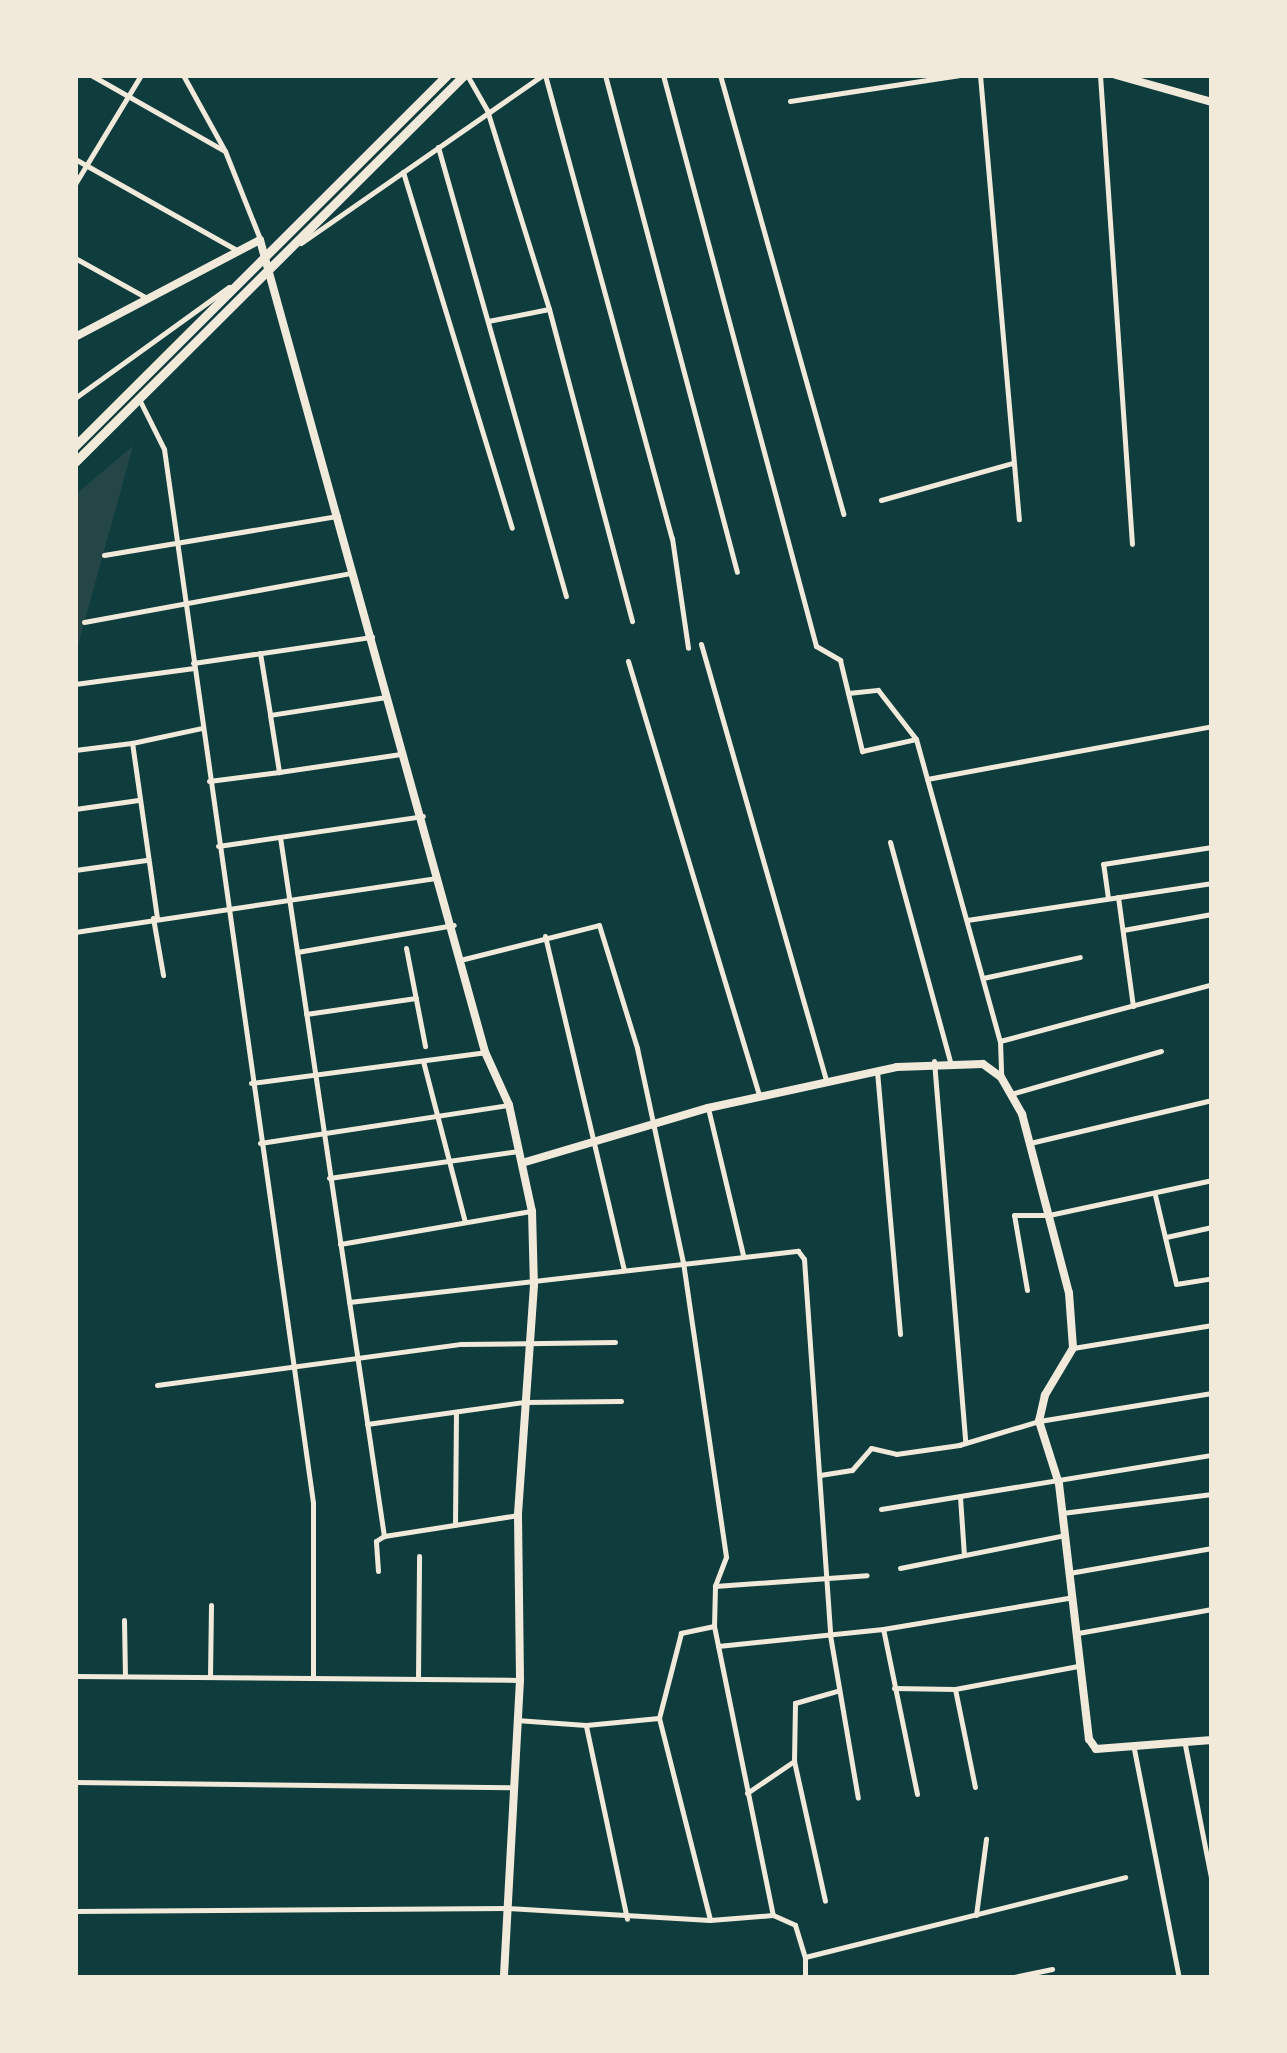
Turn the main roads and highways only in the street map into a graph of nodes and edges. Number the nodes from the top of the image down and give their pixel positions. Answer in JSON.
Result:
{"nodes":[{"id":1,"x":447,"y":75,"type":"edge"},
{"id":2,"x":466,"y":75,"type":"edge"},
{"id":3,"x":75,"y":446,"type":"edge"},
{"id":4,"x":75,"y":462,"type":"edge"}],
"edges":[{"from":1,"to":3,"type":"main road"},
{"from":2,"to":4,"type":"main road"}]}
